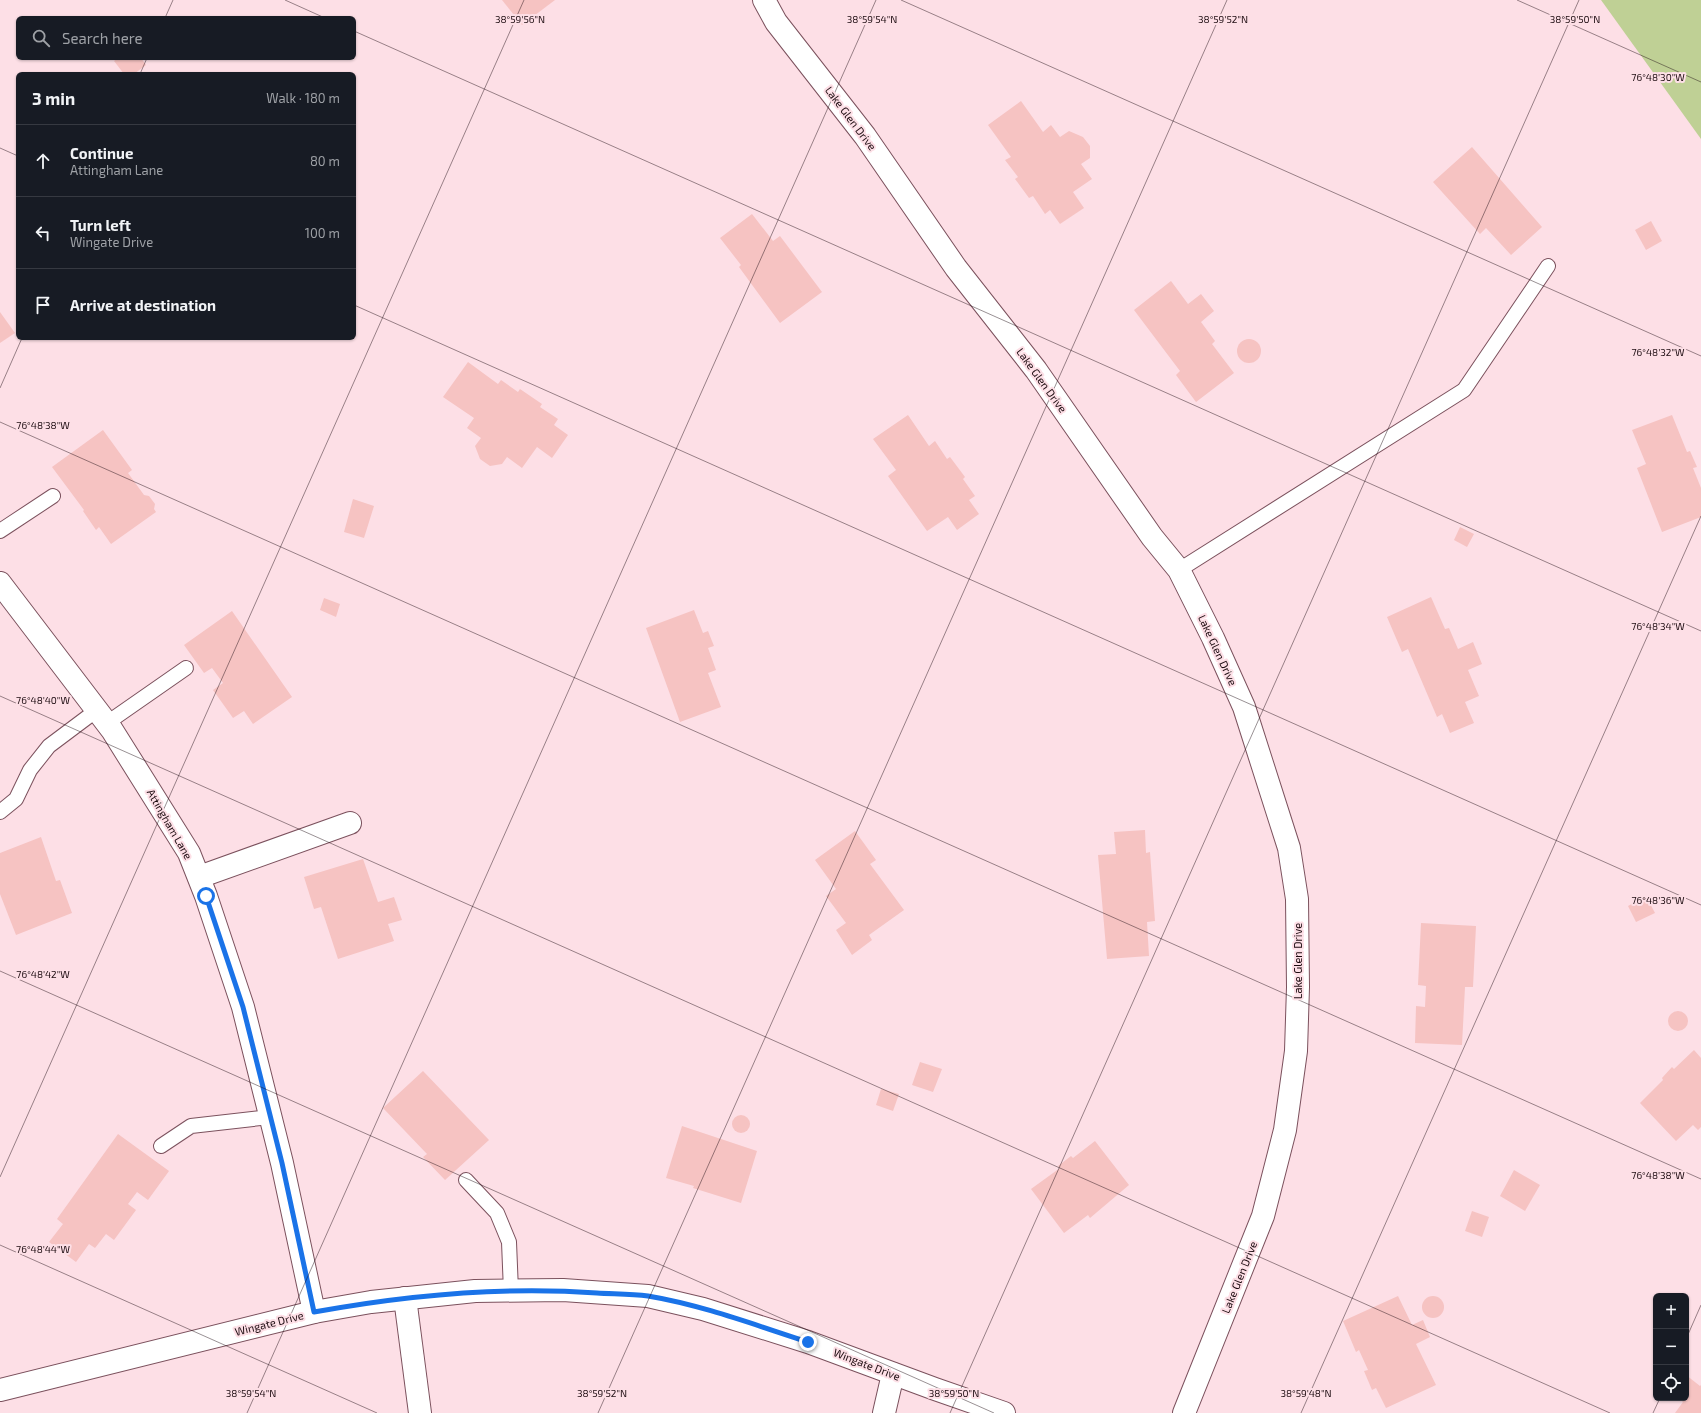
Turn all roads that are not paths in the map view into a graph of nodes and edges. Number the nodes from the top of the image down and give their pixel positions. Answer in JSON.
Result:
{"nodes":[{"id":1,"x":764,"y":0,"type":"edge"},
{"id":2,"x":1548,"y":266,"type":"dead end"},
{"id":3,"x":53,"y":496,"type":"dead end"},
{"id":4,"x":0,"y":532,"type":"edge"},
{"id":5,"x":1179,"y":570,"type":"junction"},
{"id":6,"x":0,"y":583,"type":"edge"},
{"id":7,"x":186,"y":668,"type":"dead end"},
{"id":8,"x":102,"y":717,"type":"junction"},
{"id":9,"x":0,"y":812,"type":"edge"},
{"id":10,"x":350,"y":822,"type":"dead end"},
{"id":11,"x":199,"y":878,"type":"junction"},
{"id":12,"x":270,"y":1117,"type":"junction"},
{"id":13,"x":161,"y":1146,"type":"dead end"},
{"id":14,"x":466,"y":1180,"type":"dead end"},
{"id":15,"x":511,"y":1291,"type":"junction"},
{"id":16,"x":405,"y":1298,"type":"junction"},
{"id":17,"x":314,"y":1312,"type":"junction"},
{"id":18,"x":893,"y":1374,"type":"junction"},
{"id":19,"x":0,"y":1390,"type":"edge"},
{"id":20,"x":420,"y":1413,"type":"edge"},
{"id":21,"x":884,"y":1413,"type":"edge"},
{"id":22,"x":1004,"y":1413,"type":"edge"},
{"id":23,"x":1184,"y":1413,"type":"edge"}],
"edges":[{"from":1,"to":5,"type":"street","name":"Lake Glen Drive"},
{"from":2,"to":5,"type":"lane"},
{"from":3,"to":4,"type":"lane"},
{"from":5,"to":23,"type":"street","name":"Lake Glen Drive"},
{"from":6,"to":8,"type":"street","name":"Attingham Lane"},
{"from":7,"to":8,"type":"lane"},
{"from":8,"to":9,"type":"lane"},
{"from":8,"to":11,"type":"street","name":"Attingham Lane"},
{"from":10,"to":11,"type":"street"},
{"from":11,"to":12,"type":"street","name":"Attingham Lane"},
{"from":12,"to":13,"type":"lane"},
{"from":12,"to":17,"type":"street","name":"Attingham Lane"},
{"from":14,"to":15,"type":"lane"},
{"from":15,"to":16,"type":"street","name":"Wingate Drive"},
{"from":15,"to":18,"type":"street","name":"Wingate Drive"},
{"from":16,"to":17,"type":"street","name":"Wingate Drive"},
{"from":16,"to":20,"type":"street"},
{"from":17,"to":19,"type":"street","name":"Wingate Drive"},
{"from":18,"to":21,"type":"street"},
{"from":18,"to":22,"type":"street","name":"Wingate Drive"}]}
